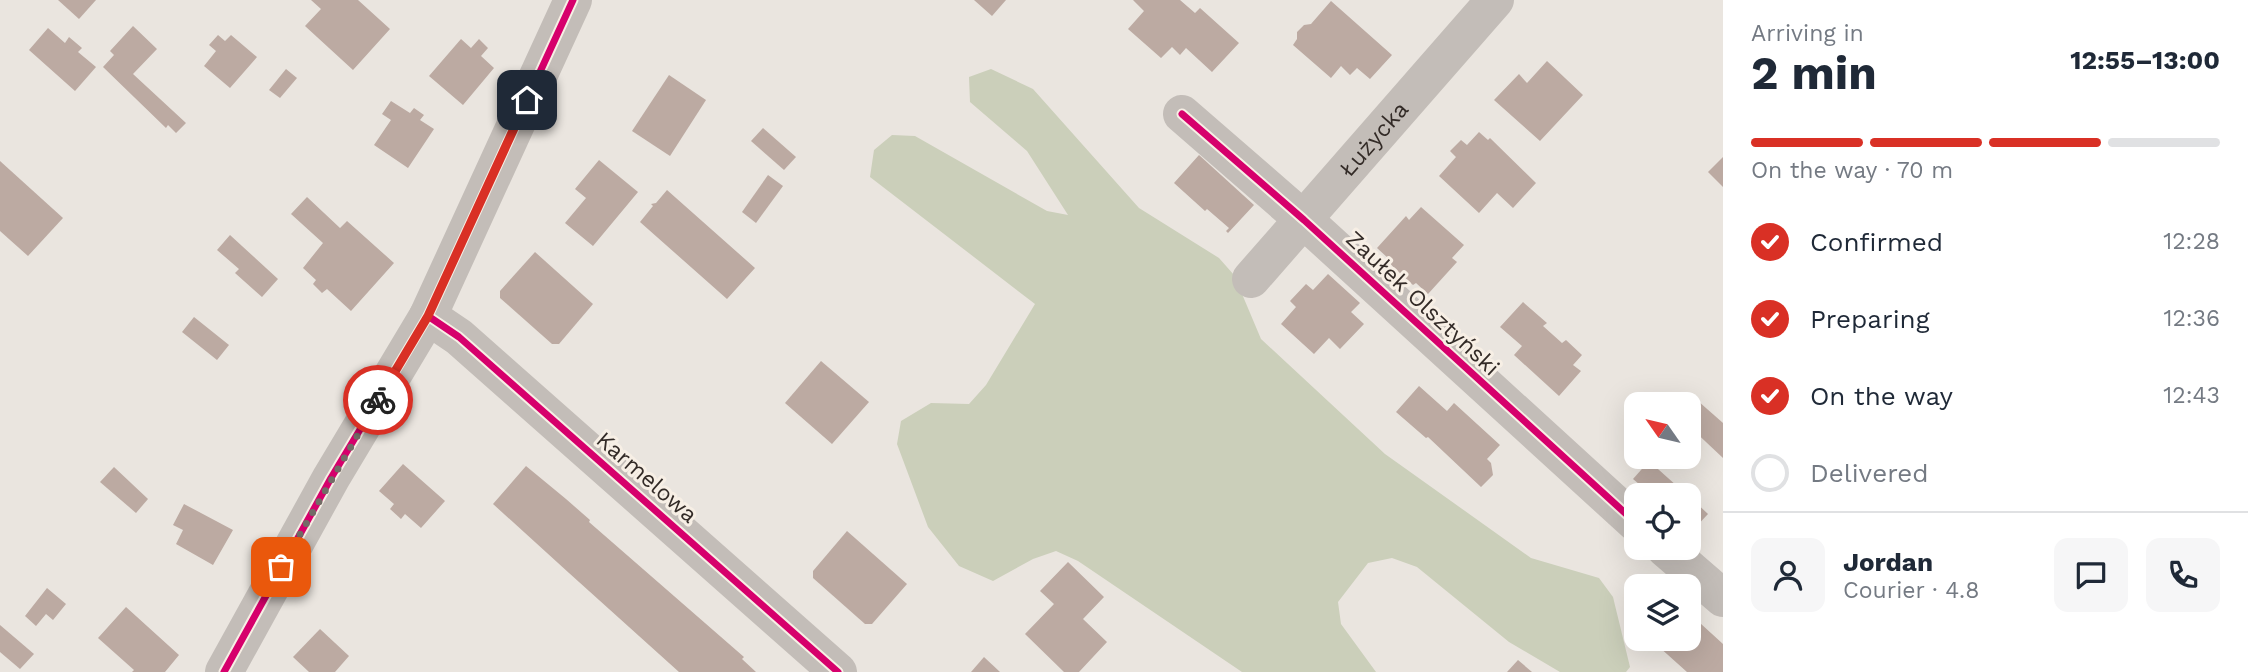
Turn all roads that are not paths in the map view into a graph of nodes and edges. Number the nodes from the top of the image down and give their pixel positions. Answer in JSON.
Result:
{"nodes":[{"id":1,"x":573,"y":0,"type":"edge"},
{"id":2,"x":1495,"y":0,"type":"edge"},
{"id":3,"x":1182,"y":114,"type":"dead end"},
{"id":4,"x":1304,"y":220,"type":"junction"},
{"id":5,"x":1251,"y":279,"type":"dead end"},
{"id":6,"x":428,"y":316,"type":"junction"},
{"id":7,"x":1624,"y":513,"type":"edge"},
{"id":8,"x":1679,"y":560,"type":"edge"},
{"id":9,"x":1723,"y":598,"type":"edge"},
{"id":10,"x":223,"y":672,"type":"edge"},
{"id":11,"x":838,"y":672,"type":"edge"}],
"edges":[{"from":1,"to":6,"type":"street"},
{"from":2,"to":4,"type":"street","name":"Łużycka"},
{"from":3,"to":4,"type":"street","name":"Zaułek Olsztyński"},
{"from":4,"to":5,"type":"street","name":"Łużycka"},
{"from":4,"to":7,"type":"street","name":"Zaułek Olsztyński"},
{"from":6,"to":10,"type":"street"},
{"from":6,"to":11,"type":"street","name":"Karmelowa"},
{"from":8,"to":9,"type":"street"}]}
